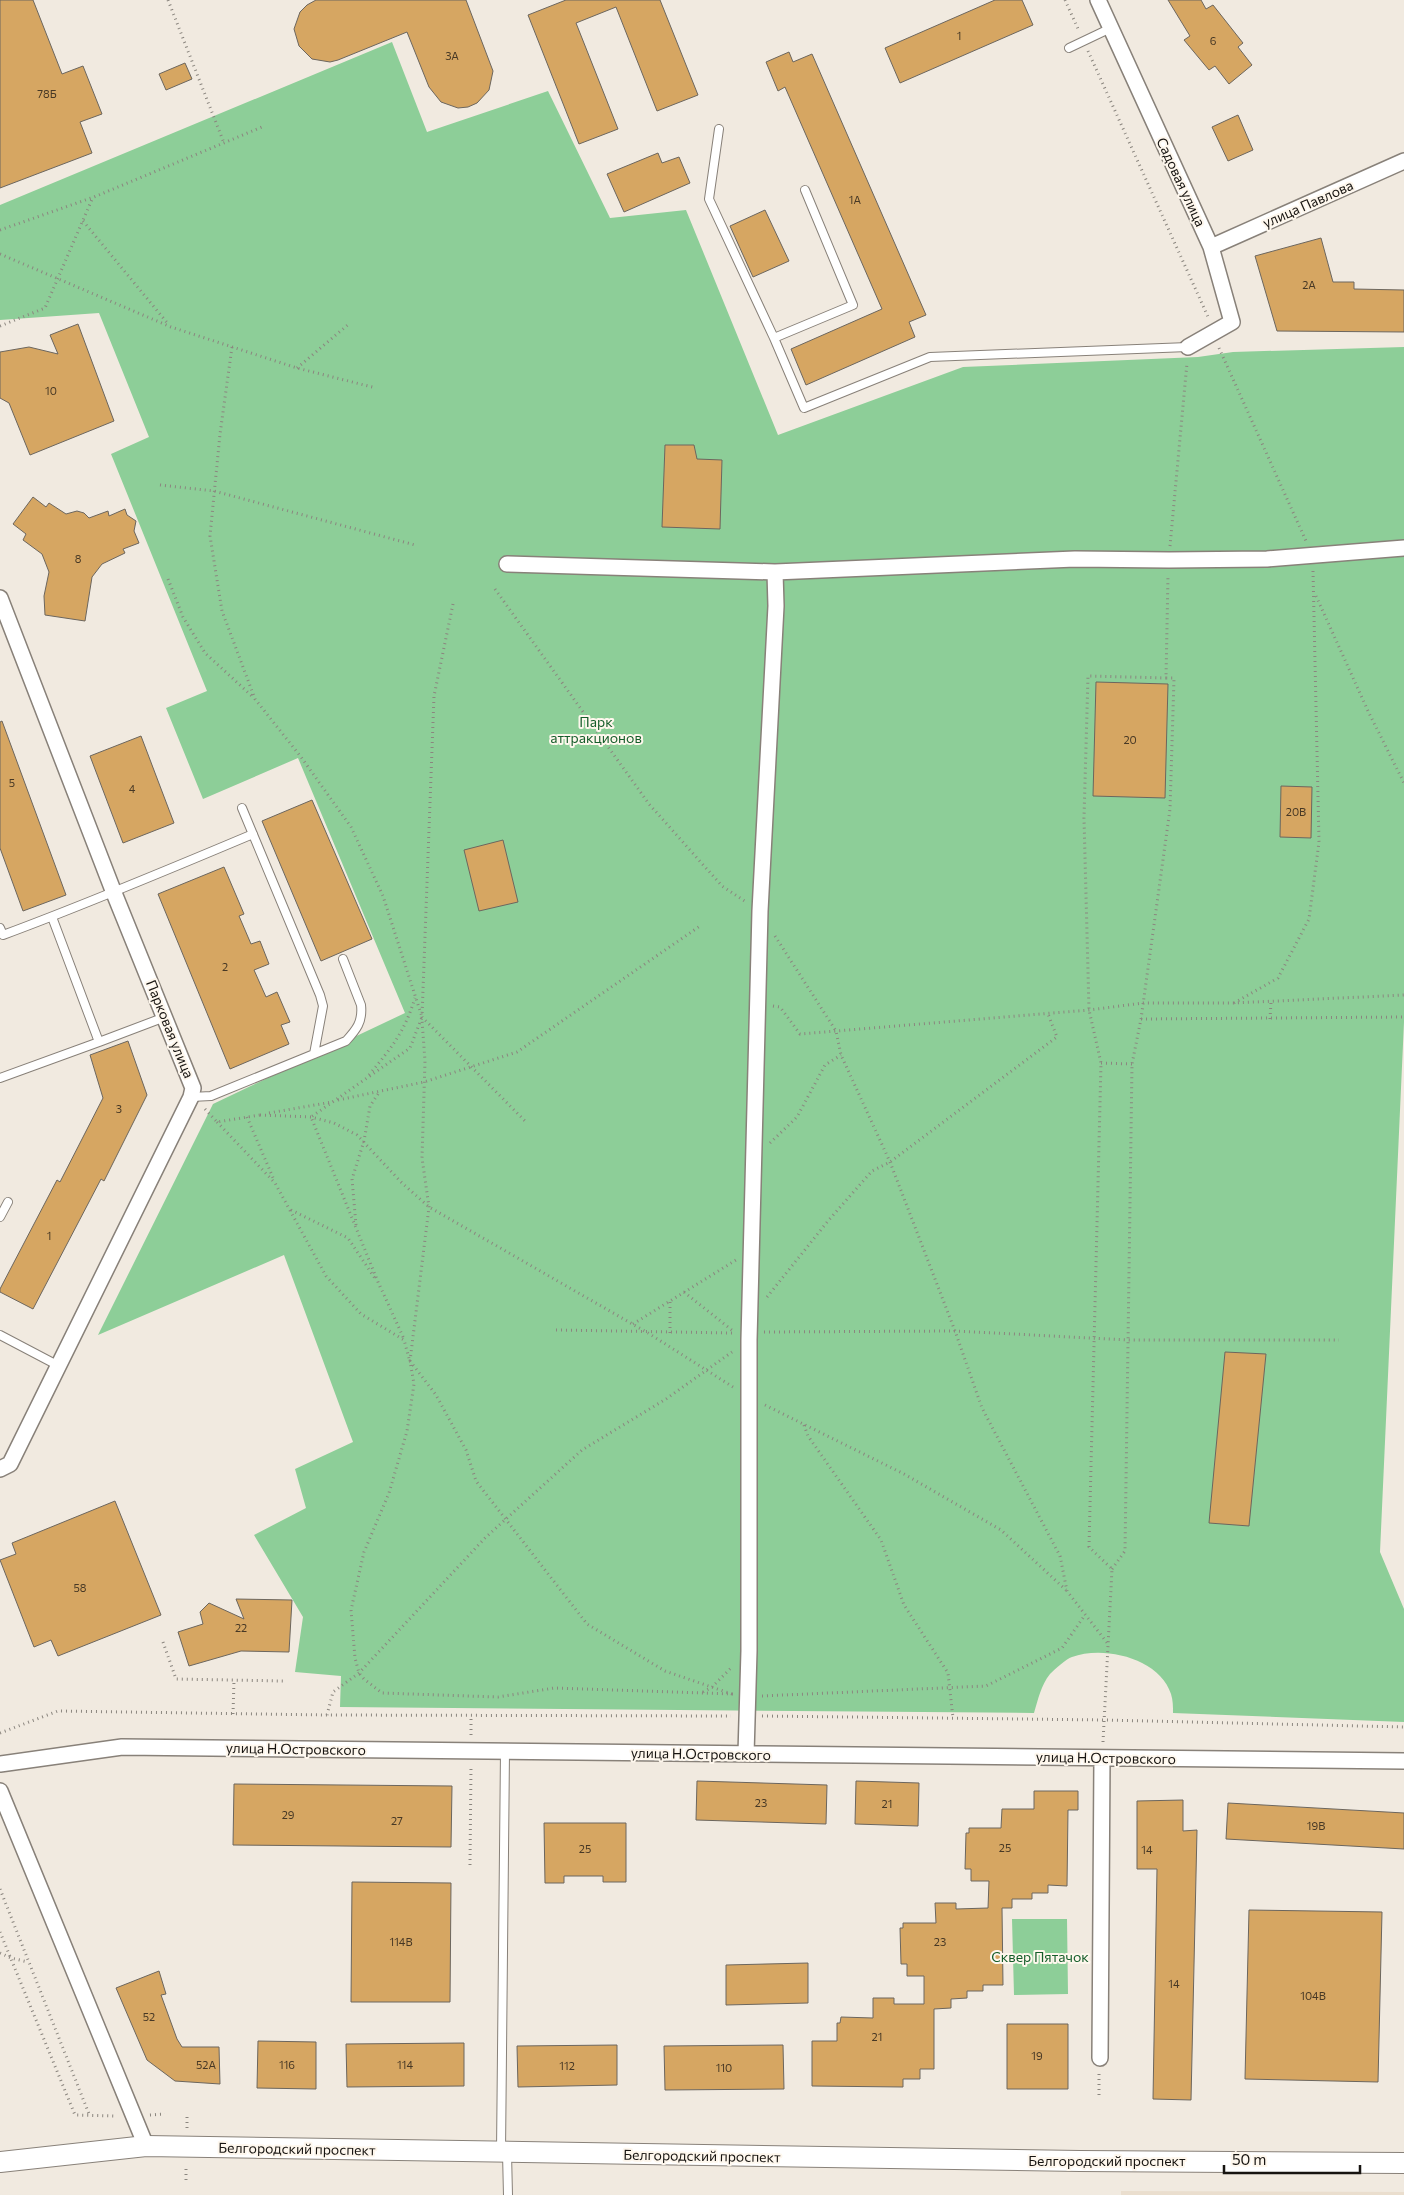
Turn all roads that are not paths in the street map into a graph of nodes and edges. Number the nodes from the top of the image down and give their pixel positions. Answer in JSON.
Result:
{"nodes":[{"id":1,"x":1098,"y":0,"type":"edge"},
{"id":2,"x":1111,"y":28,"type":"junction"},
{"id":3,"x":1069,"y":48,"type":"dead end"},
{"id":4,"x":720,"y":129,"type":"dead end"},
{"id":5,"x":1404,"y":161,"type":"edge"},
{"id":6,"x":805,"y":190,"type":"dead end"},
{"id":7,"x":1211,"y":247,"type":"junction"},
{"id":8,"x":774,"y":338,"type":"junction"},
{"id":9,"x":1188,"y":347,"type":"joint"},
{"id":10,"x":1404,"y":548,"type":"edge"},
{"id":11,"x":507,"y":564,"type":"dead end"},
{"id":12,"x":775,"y":572,"type":"junction"},
{"id":13,"x":0,"y":598,"type":"edge"},
{"id":14,"x":242,"y":808,"type":"dead end"},
{"id":15,"x":253,"y":834,"type":"junction"},
{"id":16,"x":114,"y":893,"type":"junction"},
{"id":17,"x":52,"y":916,"type":"junction"},
{"id":18,"x":1,"y":933,"type":"edge"},
{"id":19,"x":343,"y":959,"type":"dead end"},
{"id":20,"x":165,"y":1017,"type":"junction"},
{"id":21,"x":99,"y":1042,"type":"junction"},
{"id":22,"x":314,"y":1054,"type":"junction"},
{"id":23,"x":0,"y":1078,"type":"edge"},
{"id":24,"x":191,"y":1097,"type":"junction"},
{"id":25,"x":8,"y":1202,"type":"dead end"},
{"id":26,"x":0,"y":1217,"type":"edge"},
{"id":27,"x":0,"y":1335,"type":"edge"},
{"id":28,"x":58,"y":1366,"type":"junction"},
{"id":29,"x":0,"y":1468,"type":"edge"},
{"id":30,"x":506,"y":1751,"type":"junction"},
{"id":31,"x":746,"y":1754,"type":"junction"},
{"id":32,"x":1102,"y":1758,"type":"junction"},
{"id":33,"x":1404,"y":1761,"type":"edge"},
{"id":34,"x":0,"y":1764,"type":"edge"},
{"id":35,"x":0,"y":1791,"type":"edge"},
{"id":36,"x":1100,"y":2058,"type":"road end"},
{"id":37,"x":146,"y":2146,"type":"junction"},
{"id":38,"x":504,"y":2153,"type":"junction"},
{"id":39,"x":0,"y":2162,"type":"edge"},
{"id":40,"x":1404,"y":2162,"type":"edge"},
{"id":41,"x":508,"y":2195,"type":"edge"}],
"edges":[{"from":1,"to":2,"type":"street","name":"Садовая улица"},
{"from":2,"to":3,"type":"lane"},
{"from":2,"to":7,"type":"street","name":"Садовая улица"},
{"from":4,"to":8,"type":"lane"},
{"from":5,"to":7,"type":"street","name":"улица Павлова"},
{"from":6,"to":8,"type":"lane"},
{"from":7,"to":9,"type":"street","name":"Садовая улица"},
{"from":8,"to":9,"type":"lane"},
{"from":10,"to":12,"type":"street"},
{"from":11,"to":12,"type":"street"},
{"from":12,"to":31,"type":"street"},
{"from":13,"to":16,"type":"street","name":"Парковая улица"},
{"from":14,"to":15,"type":"lane"},
{"from":15,"to":16,"type":"lane"},
{"from":15,"to":22,"type":"lane"},
{"from":16,"to":17,"type":"lane"},
{"from":16,"to":20,"type":"street","name":"Парковая улица"},
{"from":17,"to":18,"type":"lane"},
{"from":17,"to":21,"type":"lane"},
{"from":19,"to":22,"type":"lane"},
{"from":20,"to":21,"type":"lane"},
{"from":20,"to":24,"type":"street","name":"Парковая улица"},
{"from":21,"to":23,"type":"lane"},
{"from":22,"to":24,"type":"lane"},
{"from":24,"to":28,"type":"street","name":"Парковая улица"},
{"from":25,"to":26,"type":"lane"},
{"from":27,"to":28,"type":"lane"},
{"from":28,"to":29,"type":"street","name":"Парковая улица"},
{"from":30,"to":31,"type":"street","name":"улица Н.Островского"},
{"from":30,"to":34,"type":"street","name":"улица Н.Островского"},
{"from":30,"to":38,"type":"lane"},
{"from":31,"to":32,"type":"street","name":"улица Н.Островского"},
{"from":32,"to":33,"type":"street","name":"улица Н.Островского"},
{"from":32,"to":36,"type":"street"},
{"from":35,"to":37,"type":"street"},
{"from":37,"to":38,"type":"main road","name":"Белгородский проспект"},
{"from":37,"to":39,"type":"main road","name":"Белгородский проспект"},
{"from":38,"to":40,"type":"main road","name":"Белгородский проспект"},
{"from":38,"to":41,"type":"lane"}]}
